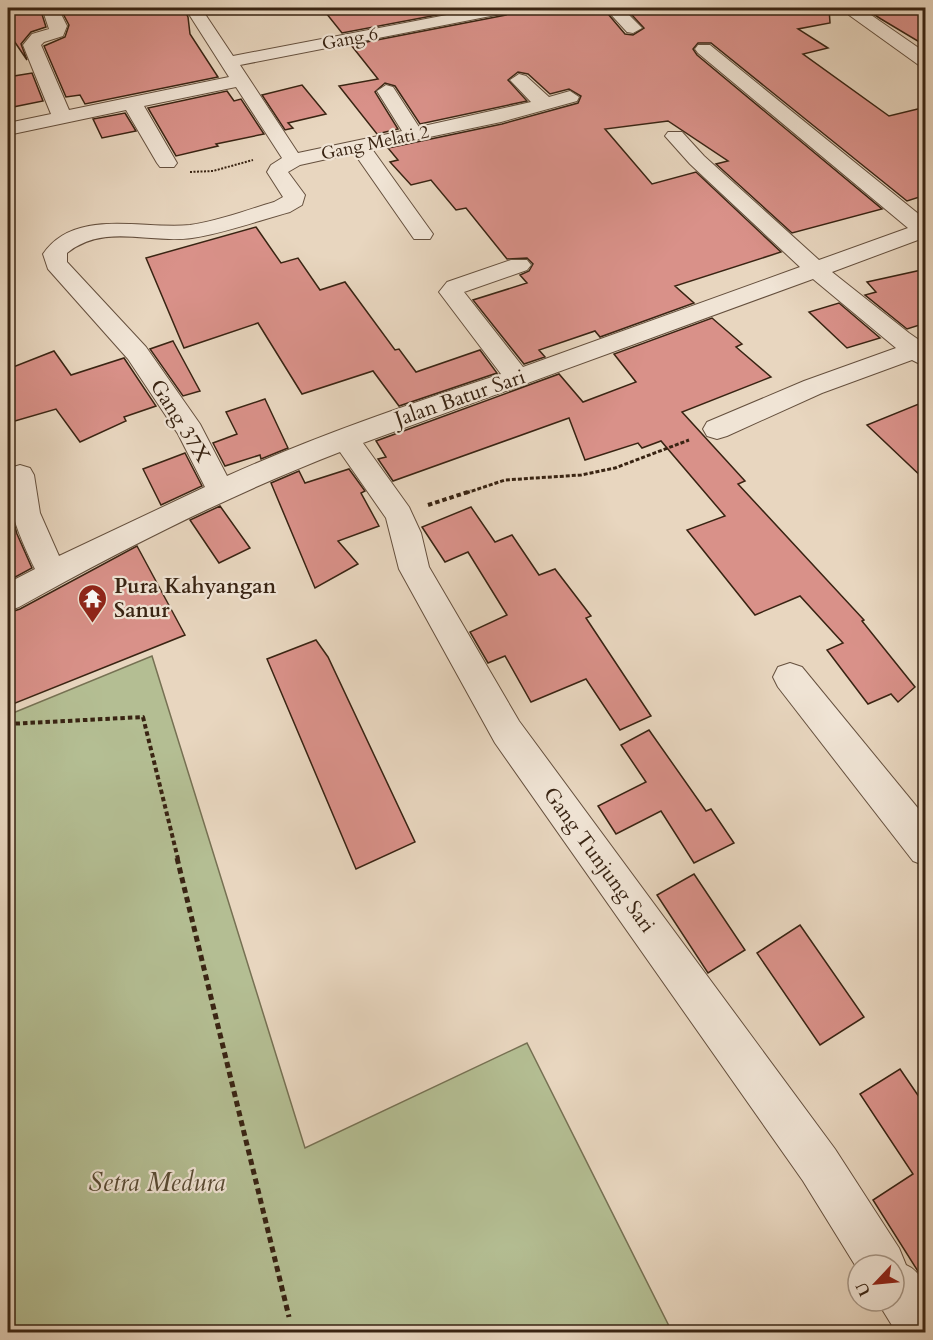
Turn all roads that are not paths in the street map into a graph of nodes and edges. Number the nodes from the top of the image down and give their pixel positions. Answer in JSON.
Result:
{"nodes":[{"id":1,"x":50,"y":8,"type":"edge"},
{"id":2,"x":194,"y":8,"type":"edge"},
{"id":3,"x":409,"y":8,"type":"edge"},
{"id":4,"x":506,"y":8,"type":"edge"},
{"id":5,"x":636,"y":8,"type":"edge"},
{"id":6,"x":615,"y":9,"type":"edge"},
{"id":7,"x":855,"y":11,"type":"dead end"},
{"id":8,"x":426,"y":24,"type":"junction"},
{"id":9,"x":633,"y":28,"type":"dead end"},
{"id":10,"x":704,"y":49,"type":"dead end"},
{"id":11,"x":229,"y":62,"type":"junction"},
{"id":12,"x":926,"y":62,"type":"edge"},
{"id":13,"x":242,"y":80,"type":"junction"},
{"id":14,"x":519,"y":80,"type":"dead end"},
{"id":15,"x":386,"y":91,"type":"dead end"},
{"id":16,"x":570,"y":97,"type":"dead end"},
{"id":17,"x":132,"y":104,"type":"junction"},
{"id":18,"x":546,"y":104,"type":"junction"},
{"id":19,"x":62,"y":118,"type":"junction"},
{"id":20,"x":8,"y":129,"type":"edge"},
{"id":21,"x":414,"y":135,"type":"junction"},
{"id":22,"x":675,"y":136,"type":"dead end"},
{"id":23,"x":359,"y":146,"type":"junction"},
{"id":24,"x":289,"y":156,"type":"junction"},
{"id":25,"x":167,"y":164,"type":"road end"},
{"id":26,"x":925,"y":229,"type":"edge"},
{"id":27,"x":422,"y":234,"type":"dead end"},
{"id":28,"x":519,"y":265,"type":"dead end"},
{"id":29,"x":816,"y":270,"type":"junction"},
{"id":30,"x":922,"y":351,"type":"edge"},
{"id":31,"x":517,"y":377,"type":"junction"},
{"id":32,"x":717,"y":429,"type":"road end"},
{"id":33,"x":346,"y":439,"type":"junction"},
{"id":34,"x":20,"y":476,"type":"dead end"},
{"id":35,"x":221,"y":491,"type":"junction"},
{"id":36,"x":52,"y":573,"type":"junction"},
{"id":37,"x":8,"y":598,"type":"edge"},
{"id":38,"x":790,"y":677,"type":"dead end"},
{"id":39,"x":926,"y":848,"type":"edge"},
{"id":40,"x":874,"y":1253,"type":"edge"},
{"id":41,"x":906,"y":1303,"type":"edge"},
{"id":42,"x":924,"y":1332,"type":"edge"}],
"edges":[{"from":1,"to":19,"type":"street"},
{"from":2,"to":11,"type":"street"},
{"from":3,"to":8,"type":"street"},
{"from":4,"to":8,"type":"street","name":"Gang 6"},
{"from":5,"to":6,"type":"street"},
{"from":6,"to":9,"type":"street"},
{"from":7,"to":12,"type":"street"},
{"from":8,"to":11,"type":"street","name":"Gang 6"},
{"from":10,"to":26,"type":"street"},
{"from":11,"to":13,"type":"street"},
{"from":13,"to":17,"type":"street"},
{"from":13,"to":24,"type":"street"},
{"from":14,"to":18,"type":"street"},
{"from":15,"to":21,"type":"street"},
{"from":16,"to":18,"type":"street","name":"Gang Melati 2"},
{"from":17,"to":19,"type":"street"},
{"from":17,"to":25,"type":"street"},
{"from":18,"to":21,"type":"street","name":"Gang Melati 2"},
{"from":19,"to":20,"type":"street"},
{"from":21,"to":23,"type":"street","name":"Gang Melati 2"},
{"from":22,"to":29,"type":"street"},
{"from":23,"to":24,"type":"street","name":"Gang Melati 2"},
{"from":23,"to":27,"type":"street"},
{"from":24,"to":35,"type":"street","name":"Gang 37X"},
{"from":26,"to":29,"type":"street","name":"Jalan Batur Sari"},
{"from":28,"to":31,"type":"street"},
{"from":29,"to":30,"type":"street"},
{"from":29,"to":31,"type":"street","name":"Jalan Batur Sari"},
{"from":30,"to":32,"type":"street"},
{"from":31,"to":33,"type":"street","name":"Jalan Batur Sari"},
{"from":33,"to":35,"type":"street","name":"Jalan Batur Sari"},
{"from":33,"to":40,"type":"street","name":"Gang Tunjung Sari"},
{"from":34,"to":36,"type":"street"},
{"from":35,"to":36,"type":"street","name":"Jalan Batur Sari"},
{"from":36,"to":37,"type":"street","name":"Jalan Batur Sari"},
{"from":38,"to":39,"type":"street"},
{"from":41,"to":42,"type":"street"}]}
